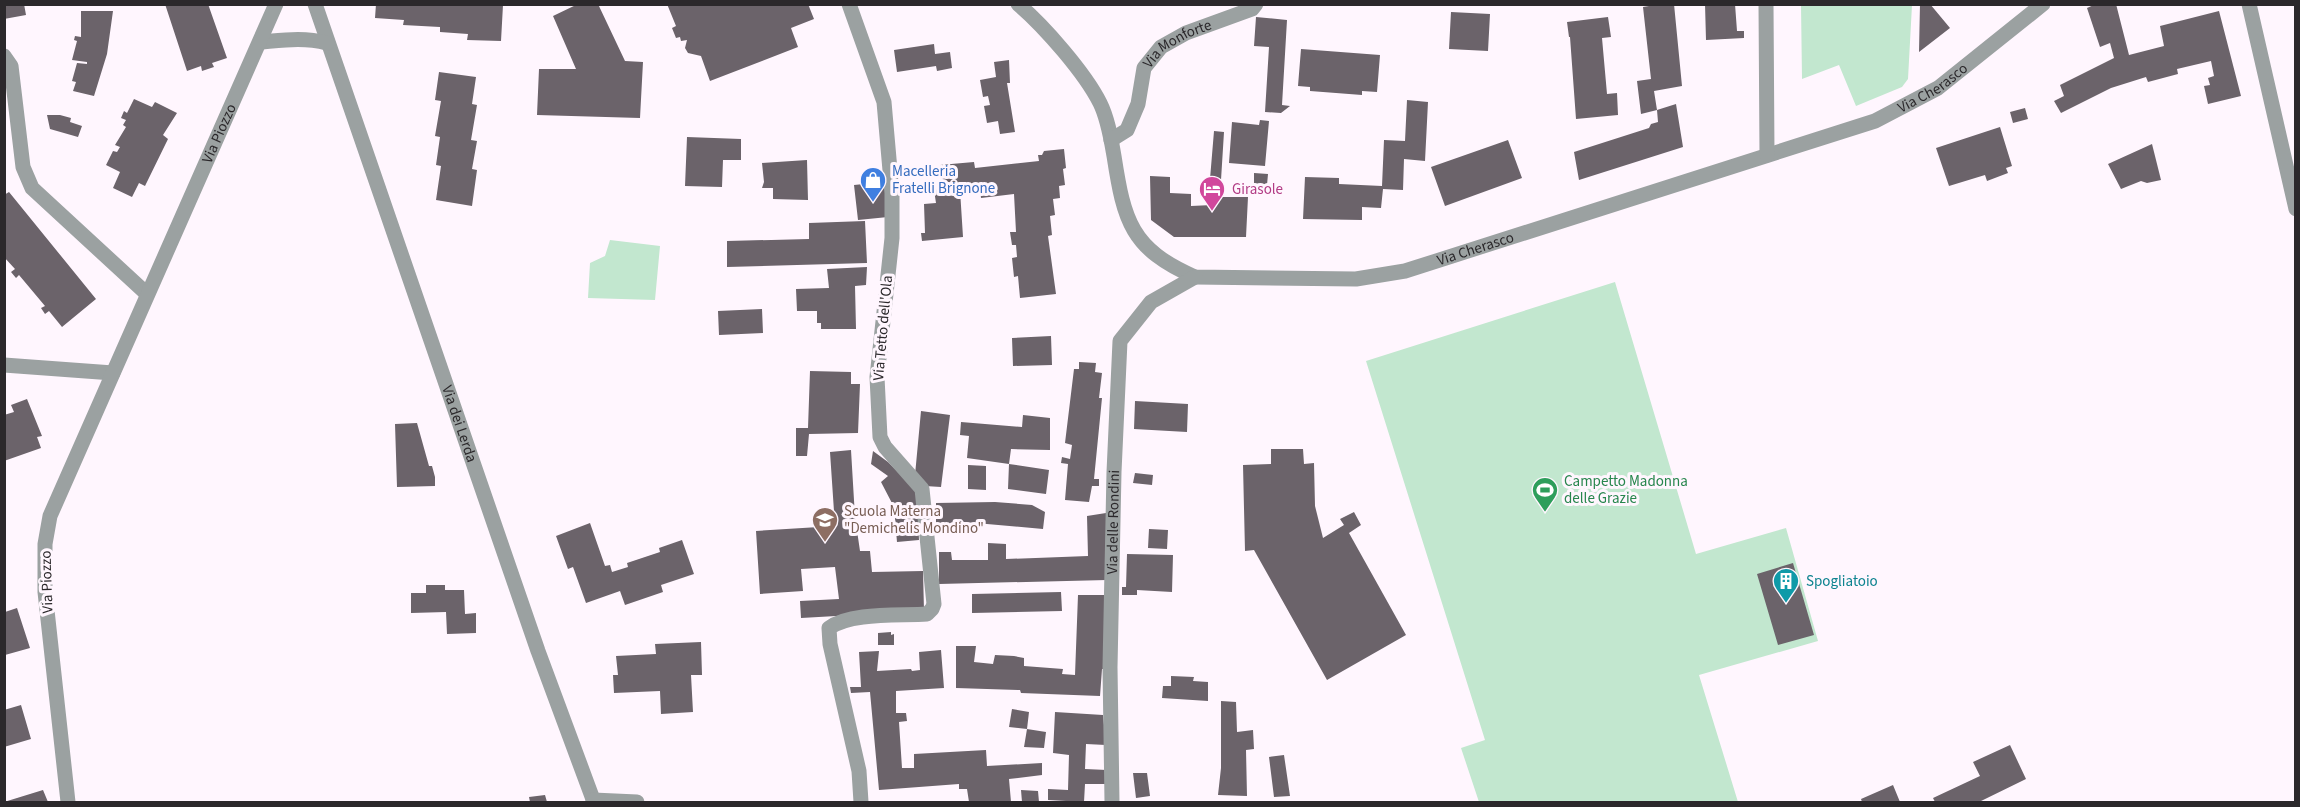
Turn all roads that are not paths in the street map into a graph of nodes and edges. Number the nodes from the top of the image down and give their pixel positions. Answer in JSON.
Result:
{"nodes":[{"id":1,"x":276,"y":4,"type":"edge"},
{"id":2,"x":315,"y":4,"type":"edge"},
{"id":3,"x":849,"y":4,"type":"edge"},
{"id":4,"x":1018,"y":4,"type":"edge"},
{"id":5,"x":1256,"y":4,"type":"edge"},
{"id":6,"x":1766,"y":4,"type":"edge"},
{"id":7,"x":2043,"y":4,"type":"edge"},
{"id":8,"x":2249,"y":4,"type":"edge"},
{"id":9,"x":261,"y":42,"type":"junction"},
{"id":10,"x":327,"y":44,"type":"junction"},
{"id":11,"x":4,"y":56,"type":"edge"},
{"id":12,"x":1111,"y":140,"type":"junction"},
{"id":13,"x":1767,"y":155,"type":"junction"},
{"id":14,"x":2295,"y":209,"type":"edge"},
{"id":15,"x":1195,"y":277,"type":"junction"},
{"id":16,"x":147,"y":294,"type":"junction"},
{"id":17,"x":4,"y":365,"type":"edge"},
{"id":18,"x":113,"y":373,"type":"junction"},
{"id":19,"x":594,"y":801,"type":"edge"},
{"id":20,"x":68,"y":802,"type":"edge"},
{"id":21,"x":637,"y":802,"type":"edge"},
{"id":22,"x":861,"y":802,"type":"edge"},
{"id":23,"x":1112,"y":802,"type":"edge"}],
"edges":[{"from":1,"to":9,"type":"street","name":"Via Piozzo"},
{"from":2,"to":10,"type":"street","name":"Via dei Lerda"},
{"from":3,"to":22,"type":"street","name":"Via Tetto dell'Ola"},
{"from":4,"to":12,"type":"street","name":"Via Cherasco"},
{"from":5,"to":12,"type":"street","name":"Via Monforte"},
{"from":6,"to":13,"type":"street"},
{"from":7,"to":13,"type":"street","name":"Via Cherasco"},
{"from":8,"to":14,"type":"street"},
{"from":9,"to":10,"type":"street"},
{"from":9,"to":16,"type":"street","name":"Via Piozzo"},
{"from":10,"to":19,"type":"street","name":"Via dei Lerda"},
{"from":11,"to":16,"type":"street"},
{"from":12,"to":15,"type":"street","name":"Via Cherasco"},
{"from":13,"to":15,"type":"street","name":"Via Cherasco"},
{"from":15,"to":23,"type":"street","name":"Via delle Rondini"},
{"from":16,"to":18,"type":"street","name":"Via Piozzo"},
{"from":17,"to":18,"type":"street"},
{"from":18,"to":20,"type":"street","name":"Via Piozzo"},
{"from":19,"to":21,"type":"street"}]}
